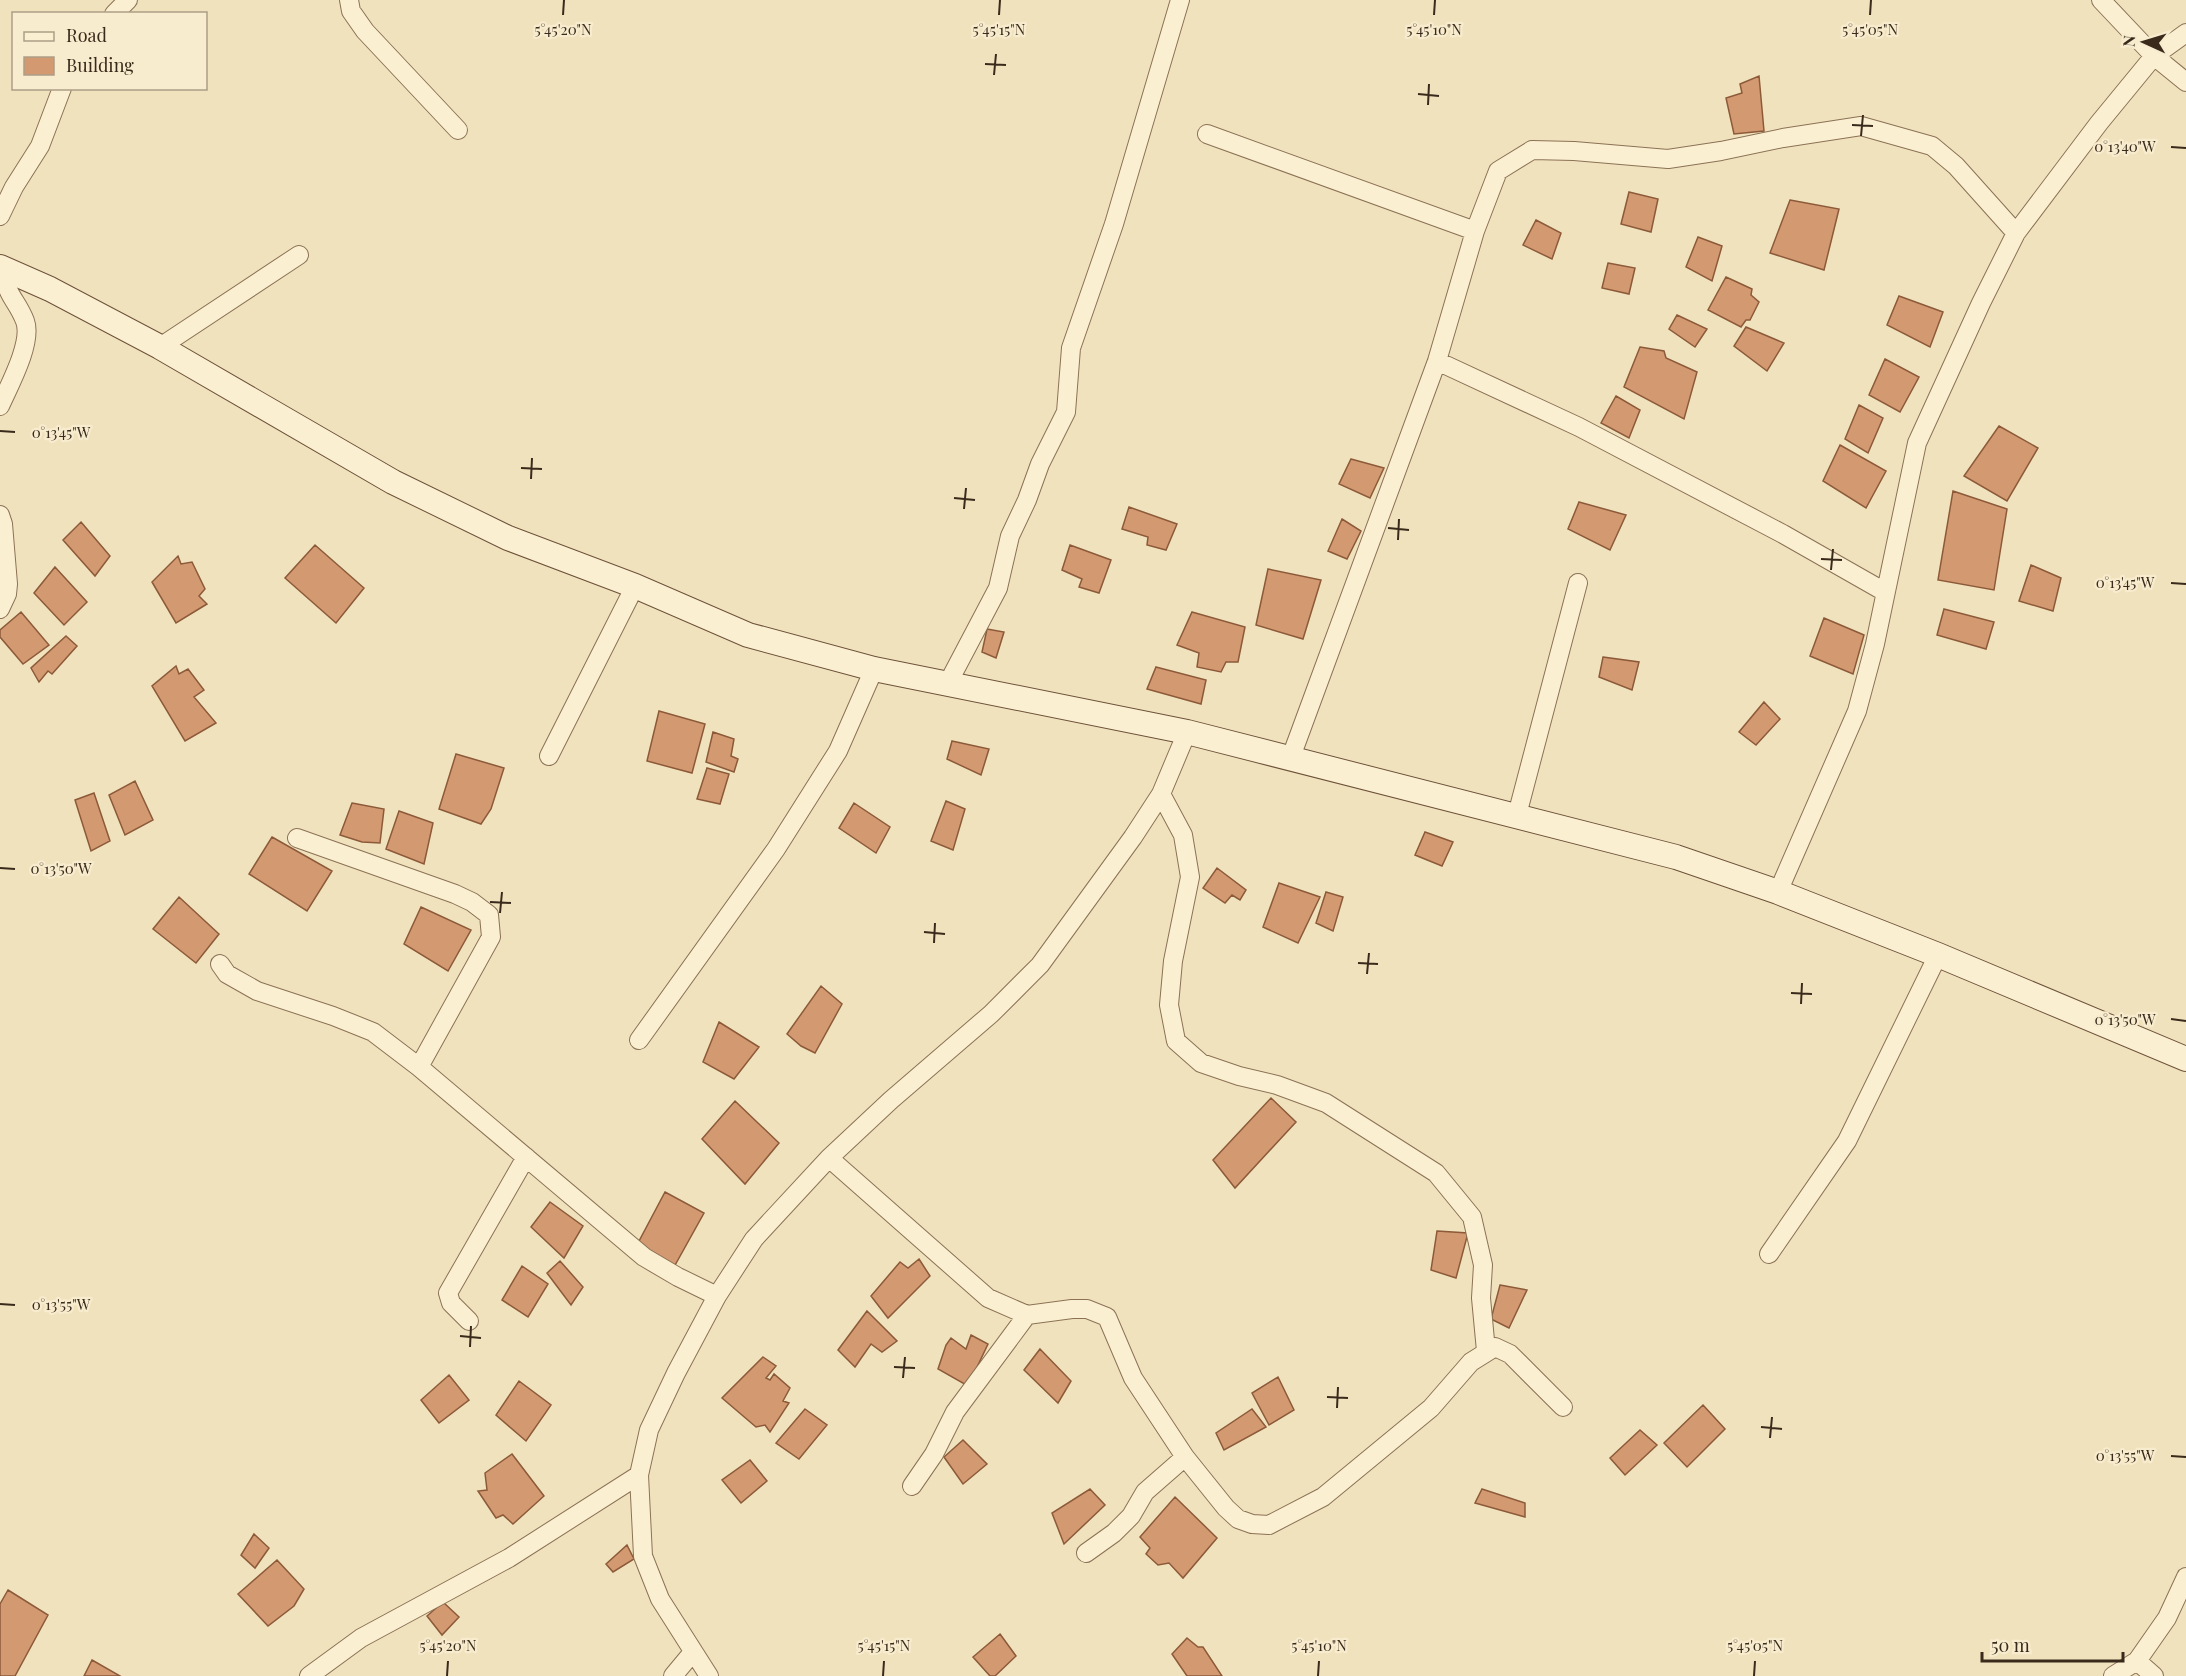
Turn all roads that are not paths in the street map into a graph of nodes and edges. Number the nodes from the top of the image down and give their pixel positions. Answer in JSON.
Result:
{"nodes":[{"id":1,"x":128,"y":0,"type":"edge"},
{"id":2,"x":349,"y":0,"type":"edge"},
{"id":3,"x":1180,"y":0,"type":"edge"},
{"id":4,"x":2101,"y":0,"type":"edge"},
{"id":5,"x":116,"y":12,"type":"edge"},
{"id":6,"x":2186,"y":33,"type":"edge"},
{"id":7,"x":2154,"y":56,"type":"junction"},
{"id":8,"x":2186,"y":82,"type":"edge"},
{"id":9,"x":61,"y":90,"type":"edge"},
{"id":10,"x":458,"y":130,"type":"dead end"},
{"id":11,"x":1207,"y":135,"type":"dead end"},
{"id":12,"x":0,"y":216,"type":"edge"},
{"id":13,"x":1475,"y":231,"type":"junction"},
{"id":14,"x":2016,"y":233,"type":"junction"},
{"id":15,"x":299,"y":255,"type":"dead end"},
{"id":16,"x":2,"y":268,"type":"edge"},
{"id":17,"x":160,"y":348,"type":"junction"},
{"id":18,"x":1437,"y":361,"type":"junction"},
{"id":19,"x":0,"y":406,"type":"edge"},
{"id":20,"x":0,"y":515,"type":"edge"},
{"id":21,"x":1578,"y":583,"type":"dead end"},
{"id":22,"x":635,"y":586,"type":"junction"},
{"id":23,"x":1885,"y":592,"type":"junction"},
{"id":24,"x":0,"y":609,"type":"edge"},
{"id":25,"x":874,"y":669,"type":"junction"},
{"id":26,"x":948,"y":683,"type":"junction"},
{"id":27,"x":1186,"y":732,"type":"junction"},
{"id":28,"x":549,"y":756,"type":"dead end"},
{"id":29,"x":1291,"y":757,"type":"junction"},
{"id":30,"x":1161,"y":794,"type":"junction"},
{"id":31,"x":1517,"y":815,"type":"junction"},
{"id":32,"x":297,"y":838,"type":"dead end"},
{"id":33,"x":1778,"y":892,"type":"junction"},
{"id":34,"x":1938,"y":955,"type":"junction"},
{"id":35,"x":220,"y":964,"type":"dead end"},
{"id":36,"x":639,"y":1040,"type":"dead end"},
{"id":37,"x":2186,"y":1059,"type":"edge"},
{"id":38,"x":419,"y":1067,"type":"junction"},
{"id":39,"x":526,"y":1157,"type":"junction"},
{"id":40,"x":829,"y":1158,"type":"junction"},
{"id":41,"x":1769,"y":1254,"type":"dead end"},
{"id":42,"x":717,"y":1296,"type":"junction"},
{"id":43,"x":1027,"y":1315,"type":"junction"},
{"id":44,"x":469,"y":1321,"type":"dead end"},
{"id":45,"x":1486,"y":1351,"type":"junction"},
{"id":46,"x":1563,"y":1407,"type":"dead end"},
{"id":47,"x":1185,"y":1457,"type":"junction"},
{"id":48,"x":639,"y":1475,"type":"junction"},
{"id":49,"x":912,"y":1486,"type":"dead end"},
{"id":50,"x":1086,"y":1553,"type":"dead end"},
{"id":51,"x":2186,"y":1577,"type":"edge"},
{"id":52,"x":693,"y":1652,"type":"junction"},
{"id":53,"x":2137,"y":1661,"type":"junction"},
{"id":54,"x":309,"y":1676,"type":"edge"},
{"id":55,"x":673,"y":1676,"type":"edge"},
{"id":56,"x":709,"y":1676,"type":"edge"},
{"id":57,"x":2113,"y":1676,"type":"edge"},
{"id":58,"x":2154,"y":1676,"type":"edge"}],
"edges":[{"from":1,"to":5,"type":"street"},
{"from":2,"to":10,"type":"street"},
{"from":3,"to":26,"type":"street"},
{"from":4,"to":7,"type":"street"},
{"from":6,"to":7,"type":"street"},
{"from":7,"to":8,"type":"street"},
{"from":7,"to":14,"type":"street"},
{"from":9,"to":12,"type":"street"},
{"from":11,"to":13,"type":"street"},
{"from":13,"to":14,"type":"street"},
{"from":13,"to":18,"type":"street"},
{"from":14,"to":23,"type":"street"},
{"from":15,"to":17,"type":"street"},
{"from":16,"to":17,"type":"main road"},
{"from":16,"to":19,"type":"street"},
{"from":17,"to":22,"type":"main road"},
{"from":18,"to":23,"type":"street"},
{"from":18,"to":29,"type":"street"},
{"from":20,"to":24,"type":"street"},
{"from":21,"to":31,"type":"street"},
{"from":22,"to":25,"type":"main road"},
{"from":22,"to":28,"type":"street"},
{"from":23,"to":33,"type":"street"},
{"from":25,"to":26,"type":"main road"},
{"from":25,"to":36,"type":"street"},
{"from":26,"to":27,"type":"main road"},
{"from":27,"to":29,"type":"main road"},
{"from":27,"to":30,"type":"street"},
{"from":29,"to":31,"type":"main road"},
{"from":30,"to":40,"type":"street"},
{"from":30,"to":45,"type":"street"},
{"from":31,"to":33,"type":"main road"},
{"from":32,"to":38,"type":"street"},
{"from":33,"to":34,"type":"main road"},
{"from":34,"to":37,"type":"main road"},
{"from":34,"to":41,"type":"street"},
{"from":35,"to":38,"type":"street"},
{"from":38,"to":39,"type":"street"},
{"from":39,"to":42,"type":"street"},
{"from":39,"to":44,"type":"street"},
{"from":40,"to":42,"type":"street"},
{"from":40,"to":43,"type":"street"},
{"from":42,"to":48,"type":"street"},
{"from":43,"to":47,"type":"street"},
{"from":43,"to":49,"type":"street"},
{"from":45,"to":46,"type":"street"},
{"from":45,"to":47,"type":"street"},
{"from":47,"to":50,"type":"street"},
{"from":48,"to":52,"type":"street"},
{"from":48,"to":54,"type":"street"},
{"from":51,"to":53,"type":"street"},
{"from":52,"to":55,"type":"street"},
{"from":52,"to":56,"type":"street"},
{"from":53,"to":57,"type":"street"},
{"from":53,"to":58,"type":"street"}]}
